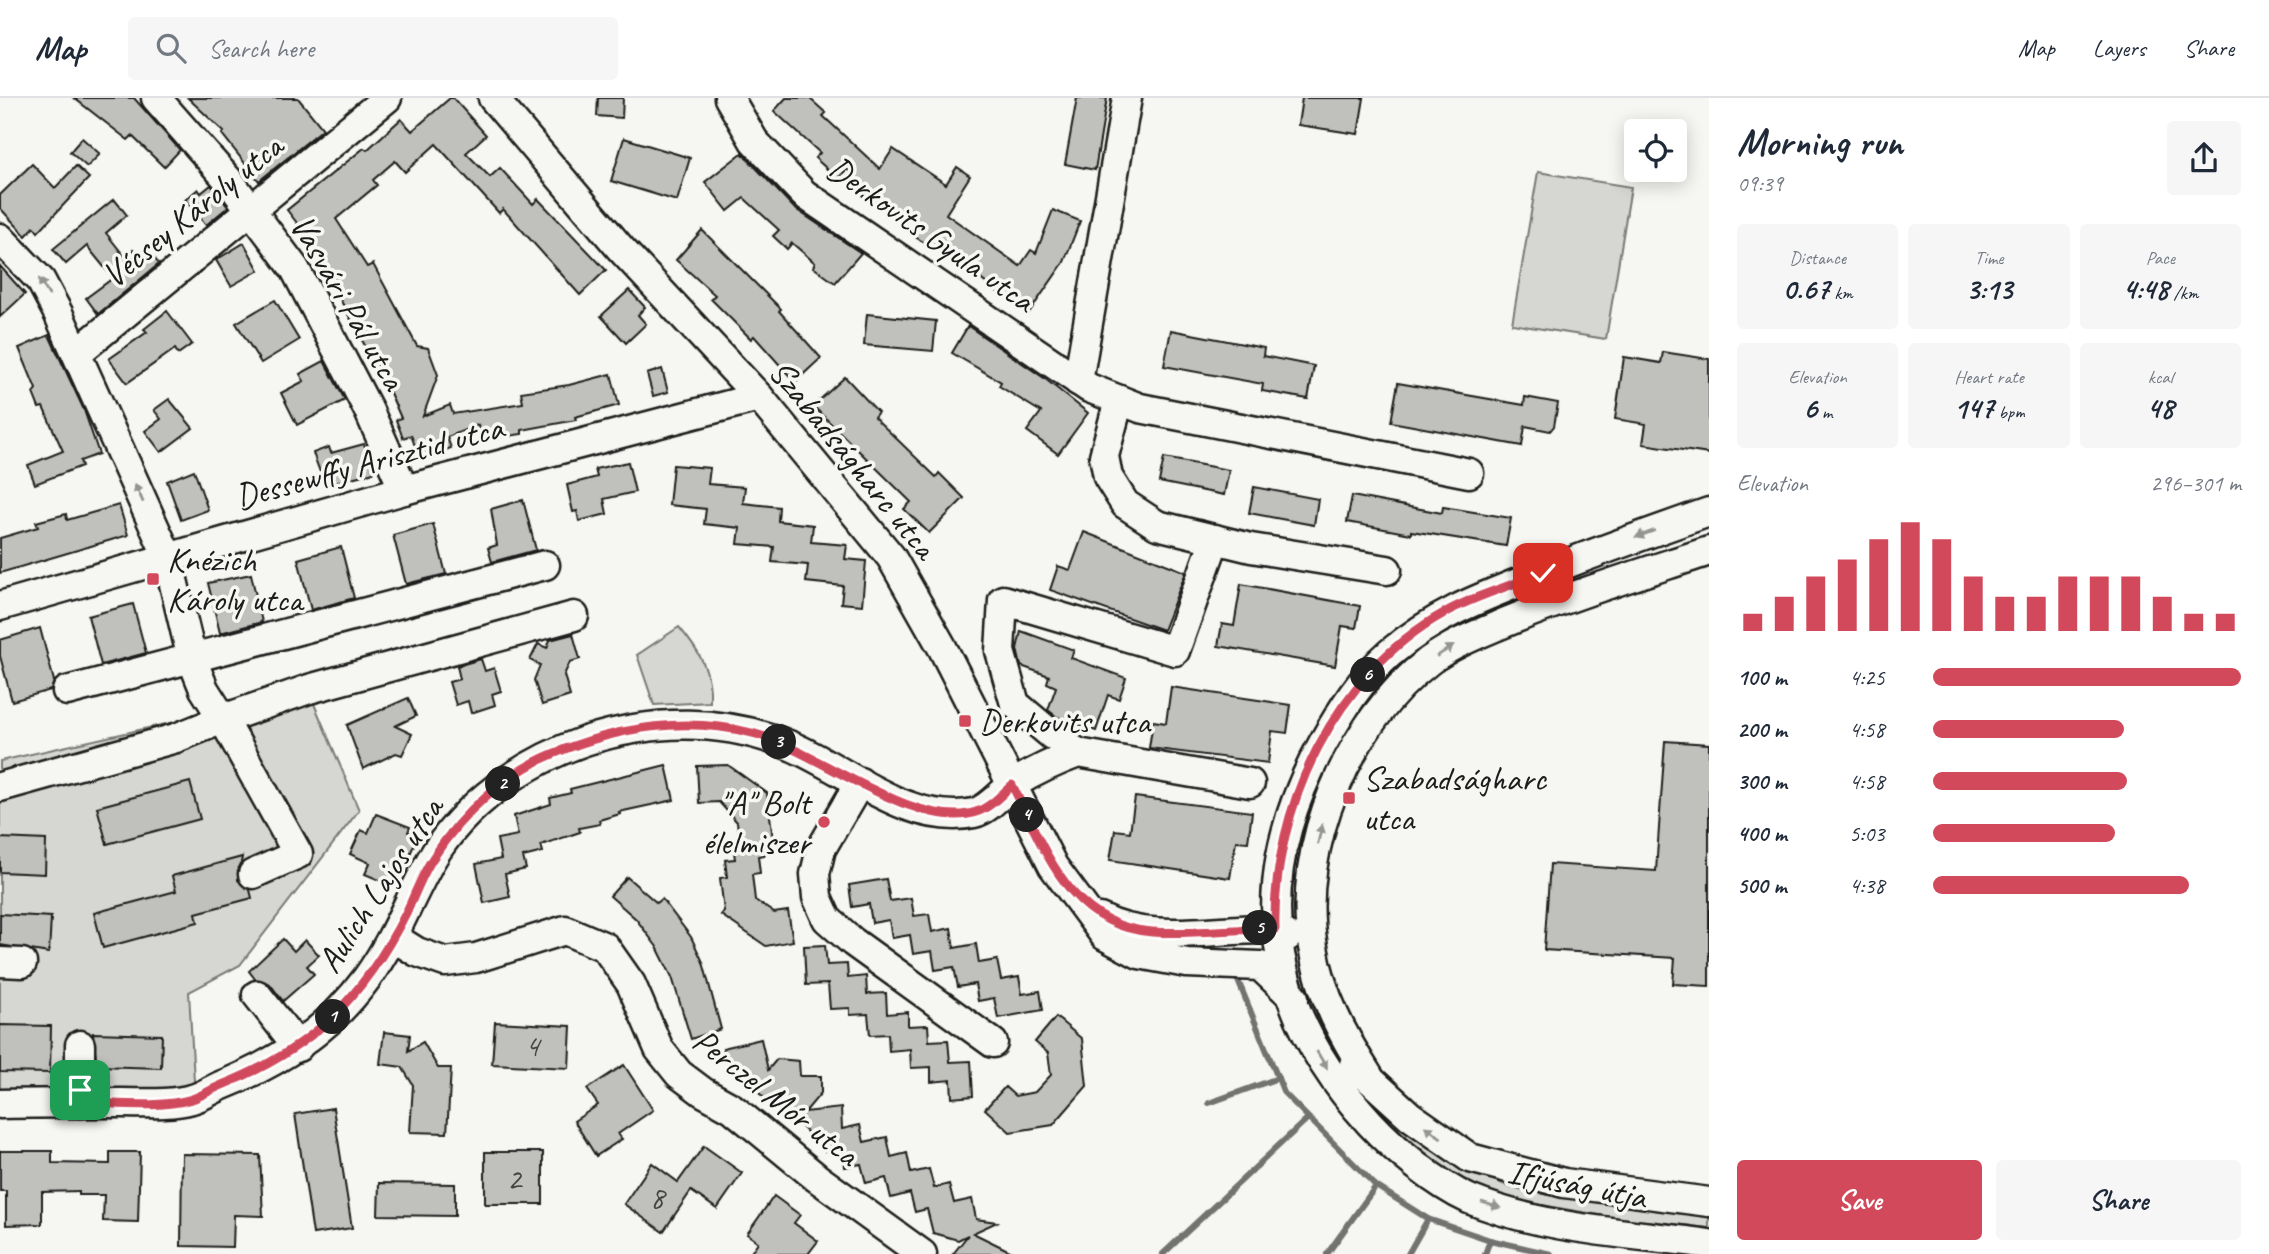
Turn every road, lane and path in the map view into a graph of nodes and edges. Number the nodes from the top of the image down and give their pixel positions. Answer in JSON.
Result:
{"nodes":[{"id":1,"x":156,"y":98,"type":"edge"},
{"id":2,"x":387,"y":98,"type":"edge"},
{"id":3,"x":493,"y":98,"type":"edge"},
{"id":4,"x":729,"y":98,"type":"edge"},
{"id":5,"x":1127,"y":98,"type":"edge"},
{"id":6,"x":251,"y":210,"type":"junction"},
{"id":7,"x":0,"y":238,"type":"edge"},
{"id":8,"x":77,"y":354,"type":"junction"},
{"id":9,"x":1078,"y":381,"type":"junction"},
{"id":10,"x":759,"y":397,"type":"junction"},
{"id":11,"x":1118,"y":400,"type":"junction"},
{"id":12,"x":1469,"y":473,"type":"dead end"},
{"id":13,"x":404,"y":490,"type":"junction"},
{"id":14,"x":1709,"y":512,"type":"edge"},
{"id":15,"x":1215,"y":539,"type":"junction"},
{"id":16,"x":1709,"y":551,"type":"edge"},
{"id":17,"x":167,"y":555,"type":"junction"},
{"id":18,"x":545,"y":565,"type":"dead end"},
{"id":19,"x":1387,"y":570,"type":"dead end"},
{"id":20,"x":0,"y":606,"type":"edge"},
{"id":21,"x":574,"y":616,"type":"dead end"},
{"id":22,"x":192,"y":659,"type":"junction"},
{"id":23,"x":67,"y":691,"type":"dead end"},
{"id":24,"x":223,"y":719,"type":"junction"},
{"id":25,"x":1078,"y":753,"type":"junction"},
{"id":26,"x":860,"y":782,"type":"junction"},
{"id":27,"x":1250,"y":783,"type":"dead end"},
{"id":28,"x":1012,"y":785,"type":"junction"},
{"id":29,"x":0,"y":787,"type":"edge"},
{"id":30,"x":253,"y":874,"type":"dead end"},
{"id":31,"x":1312,"y":905,"type":"junction"},
{"id":32,"x":1089,"y":912,"type":"junction"},
{"id":33,"x":393,"y":937,"type":"junction"},
{"id":34,"x":1280,"y":937,"type":"junction"},
{"id":35,"x":1166,"y":958,"type":"junction"},
{"id":36,"x":257,"y":995,"type":"dead end"},
{"id":37,"x":1294,"y":998,"type":"junction"},
{"id":38,"x":993,"y":1044,"type":"dead end"},
{"id":39,"x":80,"y":1045,"type":"dead end"},
{"id":40,"x":298,"y":1047,"type":"junction"},
{"id":41,"x":1369,"y":1077,"type":"junction"},
{"id":42,"x":80,"y":1103,"type":"junction"},
{"id":43,"x":0,"y":1104,"type":"edge"},
{"id":44,"x":1709,"y":1202,"type":"edge"},
{"id":45,"x":1709,"y":1244,"type":"edge"},
{"id":46,"x":922,"y":1254,"type":"edge"}],
"edges":[{"from":1,"to":6,"type":"street","name":"Vasvári Pál utca"},
{"from":2,"to":6,"type":"street","name":"Vécsey Károly utca"},
{"from":3,"to":10,"type":"street","name":"Szabadságharc utca"},
{"from":4,"to":9,"type":"street","name":"Derkovits Gyula utca"},
{"from":5,"to":9,"type":"street"},
{"from":6,"to":8,"type":"street","name":"Vécsey Károly utca"},
{"from":6,"to":13,"type":"street","name":"Vasvári Pál utca"},
{"from":8,"to":7,"type":"street","one_way":true},
{"from":17,"to":8,"type":"street","one_way":true},
{"from":9,"to":11,"type":"street","name":"Derkovits Gyula utca"},
{"from":10,"to":13,"type":"street","name":"Dessewffy Arisztid utca"},
{"from":10,"to":28,"type":"street","name":"Szabadságharc utca"},
{"from":11,"to":12,"type":"street","name":"Derkovits Gyula utca"},
{"from":11,"to":15,"type":"street"},
{"from":13,"to":17,"type":"street","name":"Dessewffy Arisztid utca"},
{"from":14,"to":34,"type":"street","name":"Ifjúság útja","one_way":true},
{"from":15,"to":19,"type":"street"},
{"from":15,"to":25,"type":"street"},
{"from":31,"to":16,"type":"street","name":"Ifjúság útja","one_way":true},
{"from":17,"to":20,"type":"street","name":"Dessewffy Arisztid utca"},
{"from":17,"to":22,"type":"street"},
{"from":18,"to":22,"type":"street"},
{"from":21,"to":24,"type":"street"},
{"from":22,"to":23,"type":"street"},
{"from":22,"to":24,"type":"street"},
{"from":24,"to":29,"type":"street"},
{"from":24,"to":30,"type":"street"},
{"from":25,"to":27,"type":"street"},
{"from":25,"to":28,"type":"street","name":"Aulich Lajos utca"},
{"from":26,"to":28,"type":"street","name":"Aulich Lajos utca"},
{"from":26,"to":33,"type":"street","name":"Aulich Lajos utca"},
{"from":26,"to":38,"type":"street"},
{"from":28,"to":32,"type":"street","name":"Szabadságharc utca"},
{"from":31,"to":34,"type":"street"},
{"from":31,"to":41,"type":"street","name":"Ifjúság útja"},
{"from":32,"to":34,"type":"street","name":"Szabadságharc utca"},
{"from":32,"to":35,"type":"street","name":"Szabadságharc utca"},
{"from":33,"to":40,"type":"street","name":"Aulich Lajos utca"},
{"from":33,"to":46,"type":"street","name":"Perczel Mór utca"},
{"from":34,"to":35,"type":"street","name":"Szabadságharc utca"},
{"from":34,"to":37,"type":"street","name":"Ifjúság útja"},
{"from":34,"to":41,"type":"street","name":"Ifjúság útja"},
{"from":35,"to":37,"type":"street","name":"Szabadságharc utca"},
{"from":36,"to":40,"type":"street"},
{"from":37,"to":45,"type":"street","name":"Ifjúság útja","one_way":true},
{"from":39,"to":42,"type":"street"},
{"from":40,"to":42,"type":"street","name":"Aulich Lajos utca"},
{"from":44,"to":41,"type":"street","name":"Ifjúság útja","one_way":true},
{"from":42,"to":43,"type":"street","name":"Aulich Lajos utca"}]}
